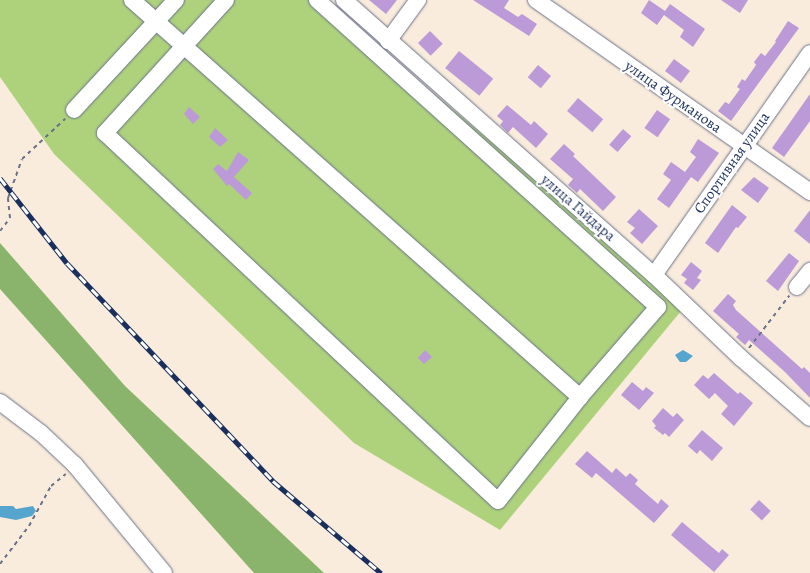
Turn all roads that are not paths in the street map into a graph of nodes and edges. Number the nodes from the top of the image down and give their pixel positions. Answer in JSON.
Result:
{"nodes":[{"id":1,"x":132,"y":0,"type":"edge"},
{"id":2,"x":176,"y":0,"type":"edge"},
{"id":3,"x":226,"y":0,"type":"edge"},
{"id":4,"x":317,"y":0,"type":"edge"},
{"id":5,"x":344,"y":0,"type":"edge"},
{"id":6,"x":418,"y":0,"type":"edge"},
{"id":7,"x":536,"y":0,"type":"edge"},
{"id":8,"x":157,"y":21,"type":"junction"},
{"id":9,"x":388,"y":41,"type":"junction"},
{"id":10,"x":184,"y":46,"type":"junction"},
{"id":11,"x":810,"y":53,"type":"edge"},
{"id":12,"x":74,"y":110,"type":"road end"},
{"id":13,"x":743,"y":146,"type":"junction"},
{"id":14,"x":810,"y":192,"type":"edge"},
{"id":15,"x":810,"y":271,"type":"edge"},
{"id":16,"x":654,"y":275,"type":"junction"},
{"id":17,"x":797,"y":287,"type":"road end"},
{"id":18,"x":580,"y":397,"type":"junction"},
{"id":19,"x":0,"y":402,"type":"edge"},
{"id":20,"x":810,"y":418,"type":"edge"},
{"id":21,"x":164,"y":573,"type":"edge"}],
"edges":[{"from":1,"to":8,"type":"street"},
{"from":2,"to":8,"type":"street"},
{"from":3,"to":10,"type":"street"},
{"from":4,"to":18,"type":"street"},
{"from":5,"to":9,"type":"street","name":"улица Гайдара"},
{"from":6,"to":9,"type":"street"},
{"from":7,"to":13,"type":"street","name":"улица Фурманова"},
{"from":8,"to":10,"type":"street"},
{"from":8,"to":12,"type":"street"},
{"from":9,"to":16,"type":"street","name":"улица Гайдара"},
{"from":10,"to":18,"type":"street"},
{"from":10,"to":18,"type":"street"},
{"from":11,"to":13,"type":"street","name":"Спортивная улица"},
{"from":13,"to":14,"type":"street","name":"улица Фурманова"},
{"from":13,"to":16,"type":"street","name":"Спортивная улица"},
{"from":15,"to":17,"type":"street"},
{"from":16,"to":20,"type":"street","name":"улица Гайдара"},
{"from":19,"to":21,"type":"street"}]}
